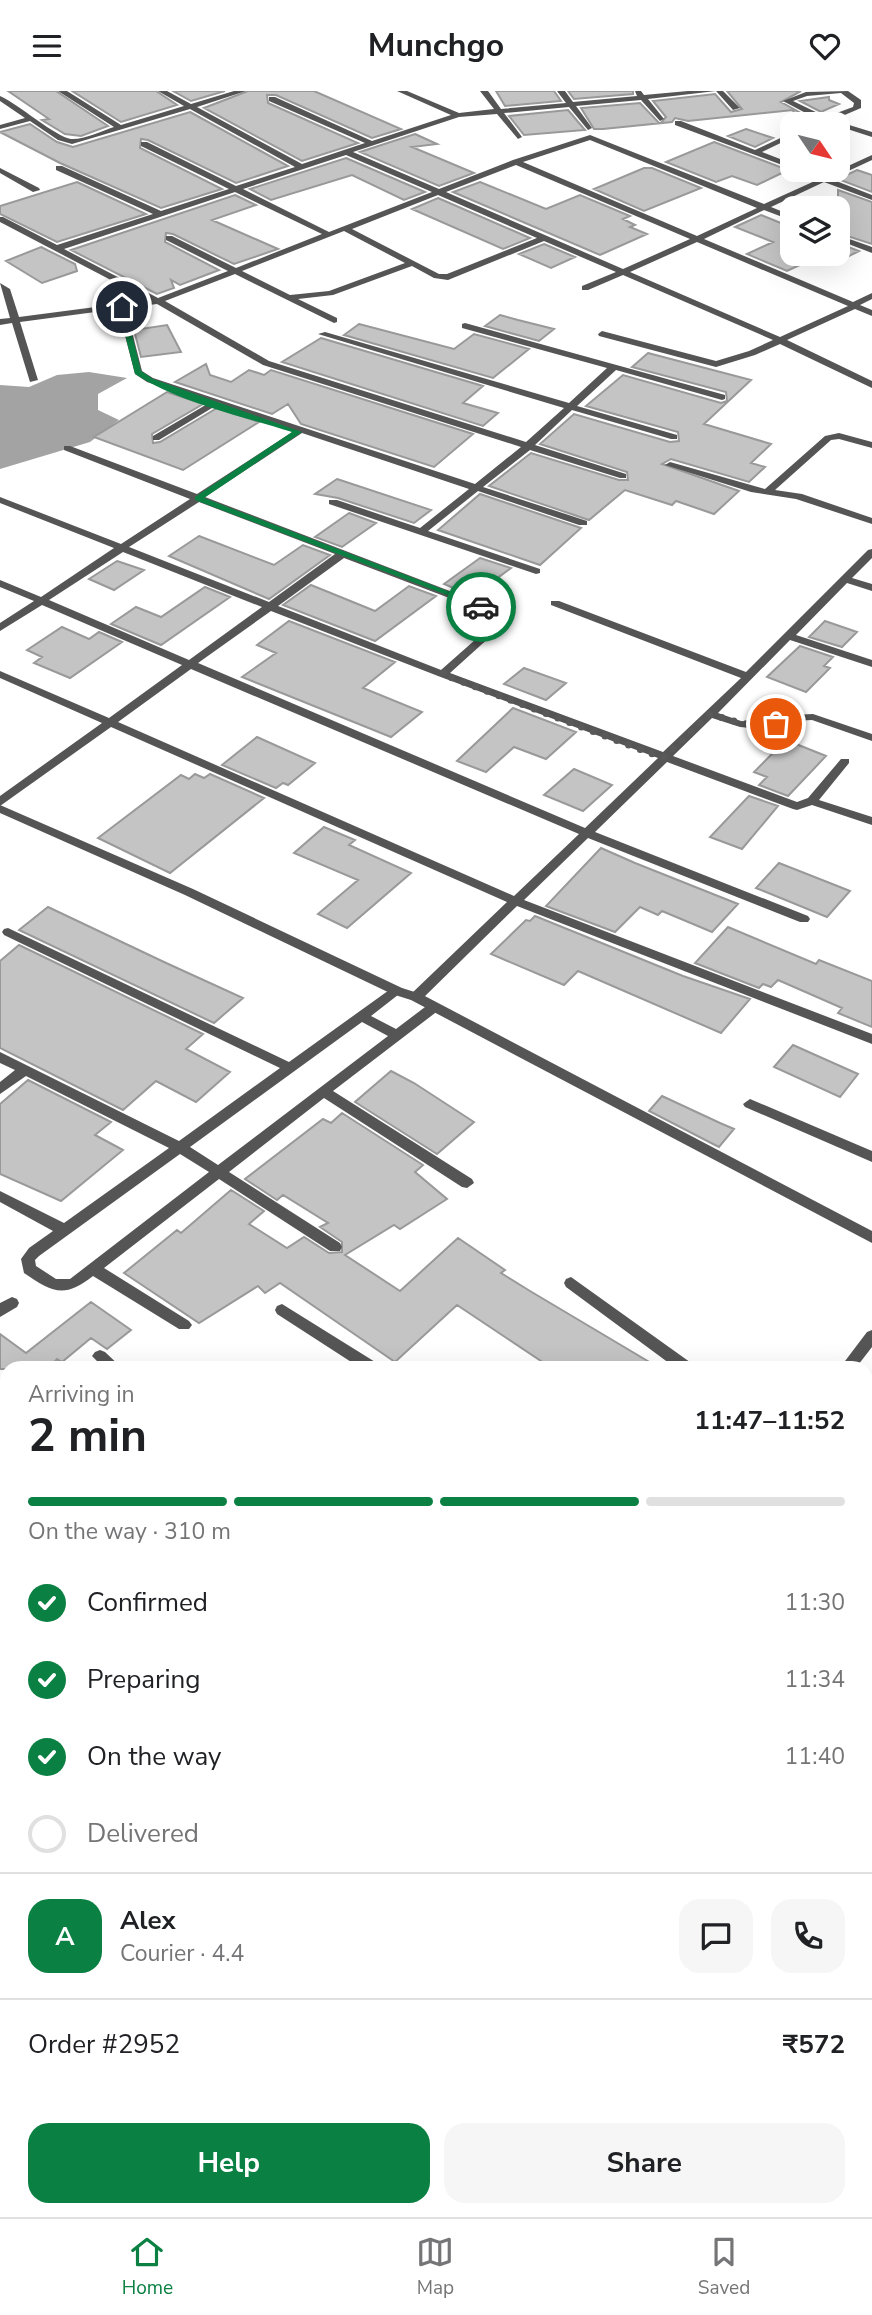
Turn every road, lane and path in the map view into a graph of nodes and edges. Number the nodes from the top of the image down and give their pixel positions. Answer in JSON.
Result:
{"nodes":[{"id":1,"x":62,"y":91,"type":"edge"},
{"id":2,"x":162,"y":91,"type":"edge"},
{"id":3,"x":243,"y":91,"type":"edge"},
{"id":4,"x":401,"y":91,"type":"edge"},
{"id":5,"x":484,"y":91,"type":"edge"},
{"id":6,"x":561,"y":91,"type":"edge"},
{"id":7,"x":712,"y":91,"type":"edge"},
{"id":8,"x":719,"y":91,"type":"edge"},
{"id":9,"x":841,"y":91,"type":"edge"},
{"id":10,"x":640,"y":94,"type":"edge"},
{"id":11,"x":0,"y":98,"type":"edge"},
{"id":12,"x":272,"y":99,"type":"dead end"},
{"id":13,"x":571,"y":104,"type":"junction"},
{"id":14,"x":189,"y":107,"type":"junction"},
{"id":15,"x":736,"y":108,"type":"dead end"},
{"id":16,"x":498,"y":112,"type":"junction"},
{"id":17,"x":808,"y":112,"type":"edge"},
{"id":18,"x":846,"y":112,"type":"edge"},
{"id":19,"x":458,"y":115,"type":"junction"},
{"id":20,"x":33,"y":118,"type":"junction"},
{"id":21,"x":660,"y":119,"type":"dead end"},
{"id":22,"x":678,"y":123,"type":"dead end"},
{"id":23,"x":0,"y":127,"type":"edge"},
{"id":24,"x":121,"y":128,"type":"junction"},
{"id":25,"x":589,"y":128,"type":"dead end"},
{"id":26,"x":850,"y":128,"type":"edge"},
{"id":27,"x":872,"y":135,"type":"edge"},
{"id":28,"x":518,"y":137,"type":"dead end"},
{"id":29,"x":780,"y":140,"type":"edge"},
{"id":30,"x":370,"y":143,"type":"junction"},
{"id":31,"x":144,"y":144,"type":"dead end"},
{"id":32,"x":346,"y":152,"type":"junction"},
{"id":33,"x":754,"y":153,"type":"junction"},
{"id":34,"x":872,"y":157,"type":"edge"},
{"id":35,"x":516,"y":162,"type":"junction"},
{"id":36,"x":780,"y":162,"type":"edge"},
{"id":37,"x":301,"y":167,"type":"junction"},
{"id":38,"x":850,"y":167,"type":"edge"},
{"id":39,"x":59,"y":168,"type":"dead end"},
{"id":40,"x":0,"y":170,"type":"edge"},
{"id":41,"x":817,"y":182,"type":"edge"},
{"id":42,"x":832,"y":182,"type":"edge"},
{"id":43,"x":234,"y":189,"type":"junction"},
{"id":44,"x":36,"y":190,"type":"dead end"},
{"id":45,"x":441,"y":192,"type":"junction"},
{"id":46,"x":872,"y":198,"type":"edge"},
{"id":47,"x":763,"y":207,"type":"junction"},
{"id":48,"x":160,"y":214,"type":"junction"},
{"id":49,"x":780,"y":214,"type":"edge"},
{"id":50,"x":0,"y":219,"type":"edge"},
{"id":51,"x":346,"y":229,"type":"junction"},
{"id":52,"x":330,"y":235,"type":"junction"},
{"id":53,"x":169,"y":238,"type":"dead end"},
{"id":54,"x":543,"y":238,"type":"junction"},
{"id":55,"x":693,"y":239,"type":"junction"},
{"id":56,"x":850,"y":242,"type":"edge"},
{"id":57,"x":58,"y":248,"type":"junction"},
{"id":58,"x":872,"y":250,"type":"edge"},
{"id":59,"x":413,"y":263,"type":"junction"},
{"id":60,"x":235,"y":271,"type":"junction"},
{"id":61,"x":621,"y":273,"type":"junction"},
{"id":62,"x":0,"y":286,"type":"edge"},
{"id":63,"x":585,"y":288,"type":"dead end"},
{"id":64,"x":872,"y":296,"type":"edge"},
{"id":65,"x":289,"y":297,"type":"junction"},
{"id":66,"x":158,"y":301,"type":"junction"},
{"id":67,"x":854,"y":305,"type":"junction"},
{"id":68,"x":122,"y":307,"type":"junction"},
{"id":69,"x":872,"y":313,"type":"edge"},
{"id":70,"x":16,"y":320,"type":"junction"},
{"id":71,"x":334,"y":320,"type":"dead end"},
{"id":72,"x":0,"y":322,"type":"edge"},
{"id":73,"x":465,"y":326,"type":"dead end"},
{"id":74,"x":322,"y":334,"type":"dead end"},
{"id":75,"x":602,"y":334,"type":"dead end"},
{"id":76,"x":780,"y":340,"type":"junction"},
{"id":77,"x":615,"y":366,"type":"junction"},
{"id":78,"x":33,"y":380,"type":"dead end"},
{"id":79,"x":872,"y":385,"type":"edge"},
{"id":80,"x":722,"y":397,"type":"dead end"},
{"id":81,"x":213,"y":404,"type":"junction"},
{"id":82,"x":570,"y":407,"type":"junction"},
{"id":83,"x":299,"y":432,"type":"junction"},
{"id":84,"x":674,"y":437,"type":"dead end"},
{"id":85,"x":156,"y":438,"type":"dead end"},
{"id":86,"x":872,"y":445,"type":"edge"},
{"id":87,"x":527,"y":447,"type":"junction"},
{"id":88,"x":66,"y":448,"type":"dead end"},
{"id":89,"x":670,"y":465,"type":"dead end"},
{"id":90,"x":623,"y":476,"type":"dead end"},
{"id":91,"x":474,"y":489,"type":"junction"},
{"id":92,"x":766,"y":493,"type":"junction"},
{"id":93,"x":198,"y":498,"type":"junction"},
{"id":94,"x":0,"y":500,"type":"edge"},
{"id":95,"x":333,"y":502,"type":"dead end"},
{"id":96,"x":872,"y":521,"type":"edge"},
{"id":97,"x":583,"y":523,"type":"dead end"},
{"id":98,"x":421,"y":533,"type":"junction"},
{"id":99,"x":122,"y":548,"type":"junction"},
{"id":100,"x":872,"y":551,"type":"edge"},
{"id":101,"x":341,"y":555,"type":"junction"},
{"id":102,"x":537,"y":571,"type":"dead end"},
{"id":103,"x":846,"y":579,"type":"junction"},
{"id":104,"x":0,"y":583,"type":"edge"},
{"id":105,"x":872,"y":588,"type":"edge"},
{"id":106,"x":42,"y":600,"type":"junction"},
{"id":107,"x":555,"y":603,"type":"dead end"},
{"id":108,"x":268,"y":607,"type":"junction"},
{"id":109,"x":0,"y":628,"type":"edge"},
{"id":110,"x":788,"y":636,"type":"junction"},
{"id":111,"x":190,"y":663,"type":"junction"},
{"id":112,"x":872,"y":664,"type":"edge"},
{"id":113,"x":0,"y":674,"type":"edge"},
{"id":114,"x":442,"y":674,"type":"junction"},
{"id":115,"x":746,"y":676,"type":"junction"},
{"id":116,"x":710,"y":714,"type":"junction"},
{"id":117,"x":109,"y":724,"type":"junction"},
{"id":118,"x":872,"y":738,"type":"edge"},
{"id":119,"x":663,"y":758,"type":"junction"},
{"id":120,"x":845,"y":761,"type":"dead end"},
{"id":121,"x":812,"y":801,"type":"junction"},
{"id":122,"x":0,"y":802,"type":"edge"},
{"id":123,"x":0,"y":809,"type":"edge"},
{"id":124,"x":872,"y":821,"type":"edge"},
{"id":125,"x":587,"y":833,"type":"junction"},
{"id":126,"x":515,"y":901,"type":"junction"},
{"id":127,"x":804,"y":919,"type":"dead end"},
{"id":128,"x":8,"y":932,"type":"dead end"},
{"id":129,"x":397,"y":991,"type":"junction"},
{"id":130,"x":416,"y":997,"type":"junction"},
{"id":131,"x":434,"y":1007,"type":"junction"},
{"id":132,"x":361,"y":1016,"type":"junction"},
{"id":133,"x":397,"y":1035,"type":"junction"},
{"id":134,"x":872,"y":1039,"type":"edge"},
{"id":135,"x":0,"y":1057,"type":"edge"},
{"id":136,"x":289,"y":1067,"type":"junction"},
{"id":137,"x":24,"y":1069,"type":"junction"},
{"id":138,"x":0,"y":1089,"type":"edge"},
{"id":139,"x":324,"y":1091,"type":"junction"},
{"id":140,"x":750,"y":1104,"type":"dead end"},
{"id":141,"x":178,"y":1146,"type":"junction"},
{"id":142,"x":872,"y":1157,"type":"edge"},
{"id":143,"x":218,"y":1174,"type":"junction"},
{"id":144,"x":467,"y":1183,"type":"dead end"},
{"id":145,"x":0,"y":1196,"type":"edge"},
{"id":146,"x":64,"y":1230,"type":"junction"},
{"id":147,"x":872,"y":1238,"type":"edge"},
{"id":148,"x":335,"y":1247,"type":"dead end"},
{"id":149,"x":93,"y":1269,"type":"junction"},
{"id":150,"x":571,"y":1283,"type":"dead end"},
{"id":151,"x":282,"y":1310,"type":"dead end"},
{"id":152,"x":184,"y":1325,"type":"dead end"},
{"id":153,"x":870,"y":1343,"type":"edge"},
{"id":154,"x":100,"y":1356,"type":"dead end"},
{"id":155,"x":106,"y":1361,"type":"edge"},
{"id":156,"x":362,"y":1361,"type":"edge"},
{"id":157,"x":678,"y":1361,"type":"edge"},
{"id":158,"x":853,"y":1361,"type":"edge"}],
"edges":[{"from":1,"to":24,"type":"street"},
{"from":2,"to":14,"type":"street"},
{"from":3,"to":14,"type":"street"},
{"from":4,"to":19,"type":"street"},
{"from":5,"to":16,"type":"street"},
{"from":6,"to":13,"type":"street"},
{"from":7,"to":10,"type":"street"},
{"from":8,"to":15,"type":"street"},
{"from":9,"to":17,"type":"street"},
{"from":9,"to":18,"type":"street"},
{"from":10,"to":13,"type":"street"},
{"from":10,"to":21,"type":"street"},
{"from":11,"to":20,"type":"street"},
{"from":12,"to":30,"type":"street"},
{"from":13,"to":16,"type":"street"},
{"from":13,"to":25,"type":"street"},
{"from":14,"to":24,"type":"street"},
{"from":14,"to":37,"type":"street"},
{"from":16,"to":19,"type":"street"},
{"from":16,"to":28,"type":"street"},
{"from":19,"to":30,"type":"street"},
{"from":20,"to":23,"type":"street"},
{"from":20,"to":24,"type":"street"},
{"from":22,"to":33,"type":"street"},
{"from":26,"to":27,"type":"street"},
{"from":29,"to":33,"type":"street"},
{"from":30,"to":32,"type":"street"},
{"from":31,"to":43,"type":"street"},
{"from":32,"to":37,"type":"street"},
{"from":32,"to":45,"type":"street"},
{"from":33,"to":36,"type":"street"},
{"from":34,"to":38,"type":"street"},
{"from":35,"to":45,"type":"street"},
{"from":35,"to":47,"type":"street"},
{"from":35,"to":55,"type":"street"},
{"from":37,"to":43,"type":"street"},
{"from":39,"to":48,"type":"street"},
{"from":40,"to":44,"type":"street"},
{"from":41,"to":47,"type":"street"},
{"from":42,"to":46,"type":"street"},
{"from":43,"to":48,"type":"street"},
{"from":43,"to":52,"type":"street"},
{"from":45,"to":51,"type":"street"},
{"from":45,"to":54,"type":"street"},
{"from":47,"to":49,"type":"street"},
{"from":47,"to":55,"type":"street"},
{"from":48,"to":57,"type":"street"},
{"from":50,"to":57,"type":"street"},
{"from":51,"to":52,"type":"street"},
{"from":51,"to":59,"type":"street"},
{"from":52,"to":60,"type":"street"},
{"from":53,"to":60,"type":"street"},
{"from":54,"to":59,"type":"street"},
{"from":54,"to":61,"type":"street"},
{"from":55,"to":61,"type":"street"},
{"from":55,"to":67,"type":"street"},
{"from":56,"to":58,"type":"street"},
{"from":57,"to":66,"type":"street"},
{"from":59,"to":65,"type":"street"},
{"from":60,"to":65,"type":"street"},
{"from":60,"to":66,"type":"street"},
{"from":61,"to":63,"type":"street"},
{"from":61,"to":76,"type":"street"},
{"from":62,"to":70,"type":"street"},
{"from":64,"to":67,"type":"street"},
{"from":65,"to":71,"type":"street"},
{"from":66,"to":68,"type":"street"},
{"from":66,"to":87,"type":"street"},
{"from":67,"to":69,"type":"street"},
{"from":67,"to":76,"type":"street"},
{"from":68,"to":70,"type":"street"},
{"from":68,"to":81,"type":"street"},
{"from":70,"to":72,"type":"street"},
{"from":70,"to":78,"type":"street"},
{"from":73,"to":77,"type":"street"},
{"from":74,"to":82,"type":"street"},
{"from":75,"to":76,"type":"street"},
{"from":76,"to":79,"type":"street"},
{"from":77,"to":80,"type":"street"},
{"from":77,"to":82,"type":"street"},
{"from":81,"to":83,"type":"street"},
{"from":81,"to":85,"type":"street"},
{"from":82,"to":84,"type":"street"},
{"from":82,"to":87,"type":"street"},
{"from":83,"to":91,"type":"street"},
{"from":83,"to":93,"type":"street"},
{"from":86,"to":92,"type":"street"},
{"from":87,"to":90,"type":"street"},
{"from":87,"to":91,"type":"street"},
{"from":88,"to":93,"type":"street"},
{"from":89,"to":92,"type":"street"},
{"from":91,"to":97,"type":"street"},
{"from":91,"to":98,"type":"street"},
{"from":92,"to":96,"type":"street"},
{"from":93,"to":99,"type":"street"},
{"from":93,"to":101,"type":"street"},
{"from":94,"to":99,"type":"street"},
{"from":95,"to":98,"type":"street"},
{"from":98,"to":102,"type":"street"},
{"from":99,"to":106,"type":"street"},
{"from":99,"to":108,"type":"street"},
{"from":100,"to":103,"type":"street"},
{"from":101,"to":108,"type":"street"},
{"from":101,"to":114,"type":"street"},
{"from":103,"to":105,"type":"street"},
{"from":103,"to":110,"type":"street"},
{"from":104,"to":106,"type":"street"},
{"from":106,"to":109,"type":"street"},
{"from":106,"to":111,"type":"street"},
{"from":107,"to":115,"type":"street"},
{"from":108,"to":111,"type":"street"},
{"from":108,"to":114,"type":"street"},
{"from":110,"to":112,"type":"street"},
{"from":110,"to":115,"type":"street"},
{"from":111,"to":117,"type":"street"},
{"from":111,"to":125,"type":"street"},
{"from":113,"to":117,"type":"street"},
{"from":114,"to":119,"type":"street"},
{"from":115,"to":116,"type":"street"},
{"from":116,"to":118,"type":"street"},
{"from":116,"to":119,"type":"street"},
{"from":117,"to":122,"type":"street"},
{"from":117,"to":126,"type":"street"},
{"from":119,"to":121,"type":"street"},
{"from":119,"to":125,"type":"street"},
{"from":120,"to":121,"type":"street"},
{"from":121,"to":124,"type":"street"},
{"from":123,"to":129,"type":"street"},
{"from":125,"to":126,"type":"street"},
{"from":125,"to":127,"type":"street"},
{"from":126,"to":130,"type":"street"},
{"from":126,"to":134,"type":"street"},
{"from":128,"to":136,"type":"street"},
{"from":129,"to":130,"type":"street"},
{"from":129,"to":132,"type":"street"},
{"from":130,"to":131,"type":"street"},
{"from":131,"to":133,"type":"street"},
{"from":131,"to":147,"type":"street"},
{"from":132,"to":133,"type":"street"},
{"from":132,"to":136,"type":"street"},
{"from":133,"to":139,"type":"street"},
{"from":135,"to":137,"type":"street"},
{"from":136,"to":141,"type":"street"},
{"from":137,"to":138,"type":"street"},
{"from":137,"to":141,"type":"street"},
{"from":139,"to":143,"type":"street"},
{"from":139,"to":144,"type":"street"},
{"from":140,"to":142,"type":"street"},
{"from":141,"to":143,"type":"street"},
{"from":141,"to":146,"type":"street"},
{"from":143,"to":148,"type":"street"},
{"from":143,"to":149,"type":"street"},
{"from":145,"to":146,"type":"street"},
{"from":146,"to":149,"type":"street"},
{"from":149,"to":152,"type":"street"},
{"from":150,"to":157,"type":"street"},
{"from":151,"to":156,"type":"street"},
{"from":153,"to":158,"type":"street"},
{"from":154,"to":155,"type":"street"}]}
